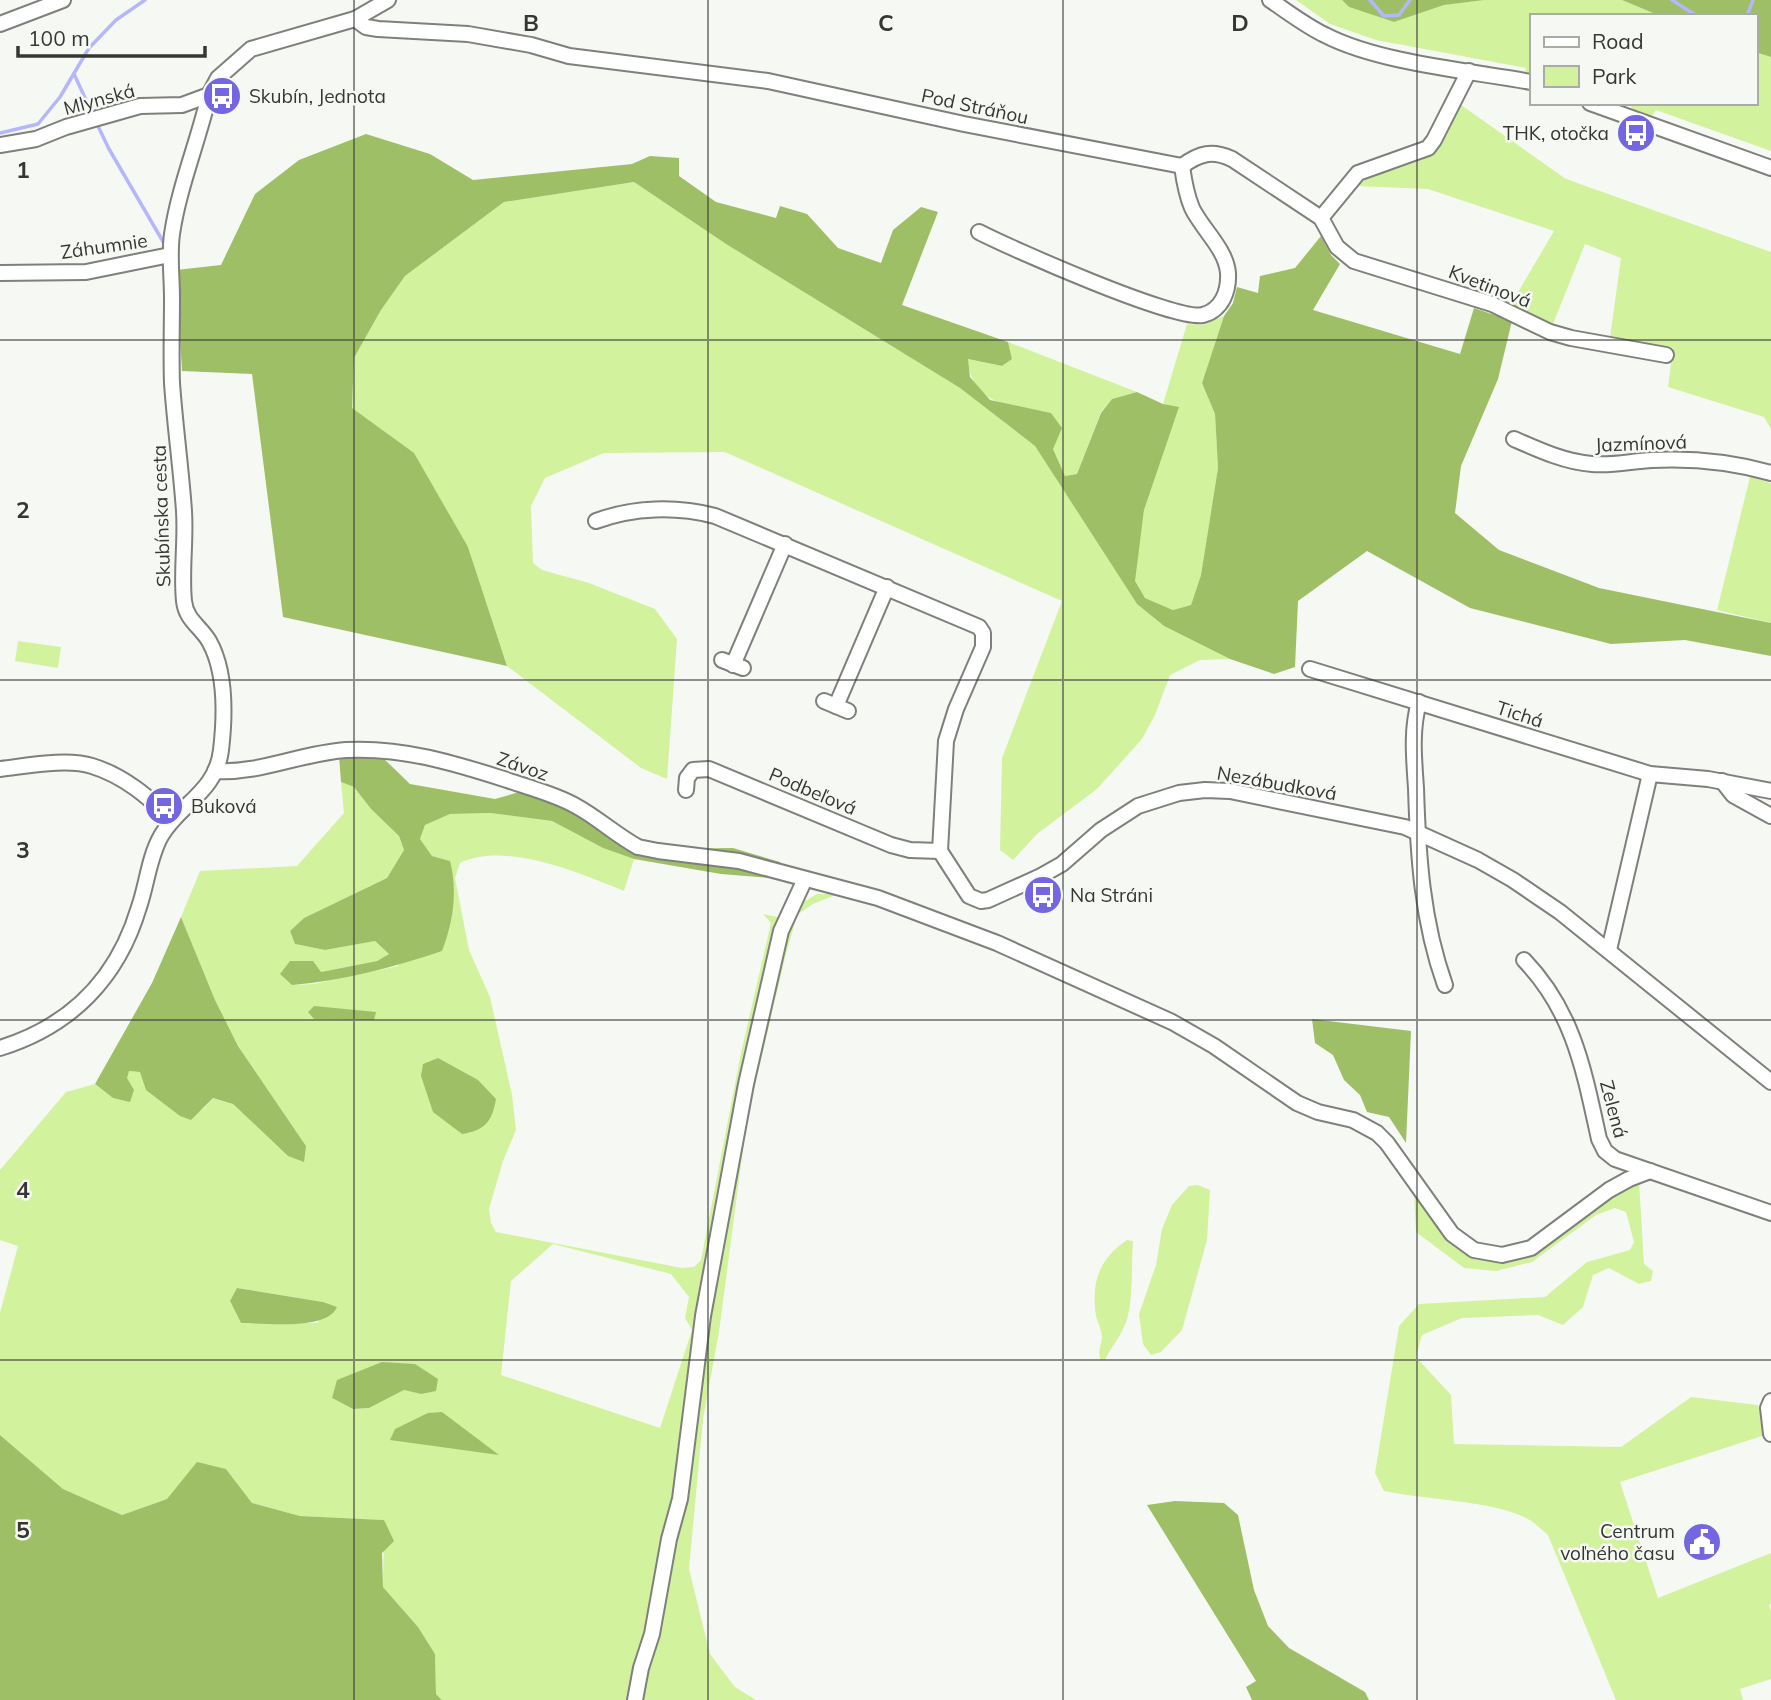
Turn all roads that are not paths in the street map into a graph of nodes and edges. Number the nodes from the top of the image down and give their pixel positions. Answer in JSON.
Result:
{"nodes":[{"id":1,"x":63,"y":0,"type":"edge"},
{"id":2,"x":388,"y":0,"type":"edge"},
{"id":3,"x":1270,"y":0,"type":"edge"},
{"id":4,"x":355,"y":19,"type":"junction"},
{"id":5,"x":0,"y":24,"type":"edge"},
{"id":6,"x":1469,"y":71,"type":"junction"},
{"id":7,"x":1530,"y":82,"type":"edge"},
{"id":8,"x":209,"y":95,"type":"junction"},
{"id":9,"x":1596,"y":105,"type":"edge"},
{"id":10,"x":0,"y":145,"type":"edge"},
{"id":11,"x":1182,"y":166,"type":"junction"},
{"id":12,"x":1771,"y":168,"type":"edge"},
{"id":13,"x":1321,"y":218,"type":"junction"},
{"id":14,"x":979,"y":232,"type":"dead end"},
{"id":15,"x":170,"y":255,"type":"junction"},
{"id":16,"x":0,"y":273,"type":"edge"},
{"id":17,"x":1666,"y":355,"type":"dead end"},
{"id":18,"x":1514,"y":439,"type":"dead end"},
{"id":19,"x":1771,"y":472,"type":"edge"},
{"id":20,"x":596,"y":521,"type":"dead end"},
{"id":21,"x":785,"y":544,"type":"junction"},
{"id":22,"x":887,"y":587,"type":"junction"},
{"id":23,"x":733,"y":665,"type":"dead end"},
{"id":24,"x":1310,"y":669,"type":"dead end"},
{"id":25,"x":1419,"y":702,"type":"junction"},
{"id":26,"x":836,"y":706,"type":"dead end"},
{"id":27,"x":0,"y":769,"type":"edge"},
{"id":28,"x":215,"y":771,"type":"junction"},
{"id":29,"x":1650,"y":774,"type":"junction"},
{"id":30,"x":1721,"y":781,"type":"junction"},
{"id":31,"x":686,"y":790,"type":"dead end"},
{"id":32,"x":1771,"y":791,"type":"edge"},
{"id":33,"x":1771,"y":816,"type":"edge"},
{"id":34,"x":173,"y":820,"type":"junction"},
{"id":35,"x":1417,"y":832,"type":"junction"},
{"id":36,"x":940,"y":851,"type":"junction"},
{"id":37,"x":805,"y":879,"type":"junction"},
{"id":38,"x":1609,"y":950,"type":"junction"},
{"id":39,"x":1524,"y":960,"type":"dead end"},
{"id":40,"x":1445,"y":985,"type":"dead end"},
{"id":41,"x":0,"y":1048,"type":"edge"},
{"id":42,"x":1771,"y":1082,"type":"edge"},
{"id":43,"x":1650,"y":1171,"type":"junction"},
{"id":44,"x":1771,"y":1213,"type":"edge"},
{"id":45,"x":1771,"y":1401,"type":"edge"},
{"id":46,"x":1771,"y":1434,"type":"edge"},
{"id":47,"x":635,"y":1700,"type":"edge"}],
"edges":[{"from":1,"to":5,"type":"street"},
{"from":2,"to":4,"type":"street","name":"Skubínska cesta"},
{"from":3,"to":6,"type":"street"},
{"from":4,"to":8,"type":"street","name":"Skubínska cesta"},
{"from":4,"to":11,"type":"street","name":"Pod Stráňou"},
{"from":6,"to":7,"type":"street"},
{"from":6,"to":13,"type":"street"},
{"from":8,"to":10,"type":"street","name":"Mlynská"},
{"from":8,"to":15,"type":"street","name":"Skubínska cesta"},
{"from":9,"to":12,"type":"street"},
{"from":11,"to":13,"type":"street","name":"Kvetinová"},
{"from":11,"to":14,"type":"street"},
{"from":13,"to":17,"type":"street","name":"Kvetinová"},
{"from":15,"to":16,"type":"street","name":"Záhumnie"},
{"from":15,"to":28,"type":"street","name":"Skubínska cesta"},
{"from":18,"to":19,"type":"street","name":"Jazmínová"},
{"from":20,"to":21,"type":"street"},
{"from":21,"to":22,"type":"street"},
{"from":21,"to":23,"type":"street"},
{"from":22,"to":26,"type":"street"},
{"from":22,"to":36,"type":"street"},
{"from":24,"to":25,"type":"street","name":"Tichá"},
{"from":25,"to":29,"type":"street","name":"Tichá"},
{"from":25,"to":35,"type":"street"},
{"from":27,"to":34,"type":"street"},
{"from":28,"to":34,"type":"street","name":"Skubínska cesta"},
{"from":28,"to":37,"type":"street","name":"Závoz"},
{"from":29,"to":30,"type":"street","name":"Tichá"},
{"from":29,"to":38,"type":"street"},
{"from":30,"to":32,"type":"street","name":"Tichá"},
{"from":30,"to":33,"type":"street"},
{"from":31,"to":36,"type":"street","name":"Podbeľová"},
{"from":34,"to":41,"type":"street","name":"Skubínska cesta"},
{"from":35,"to":36,"type":"street","name":"Nezábudková"},
{"from":35,"to":38,"type":"street"},
{"from":35,"to":40,"type":"street"},
{"from":37,"to":43,"type":"street","name":"Závoz"},
{"from":37,"to":47,"type":"street"},
{"from":38,"to":42,"type":"street"},
{"from":39,"to":43,"type":"street","name":"Zelená"},
{"from":43,"to":44,"type":"street","name":"Zelená"},
{"from":45,"to":46,"type":"street"}]}
